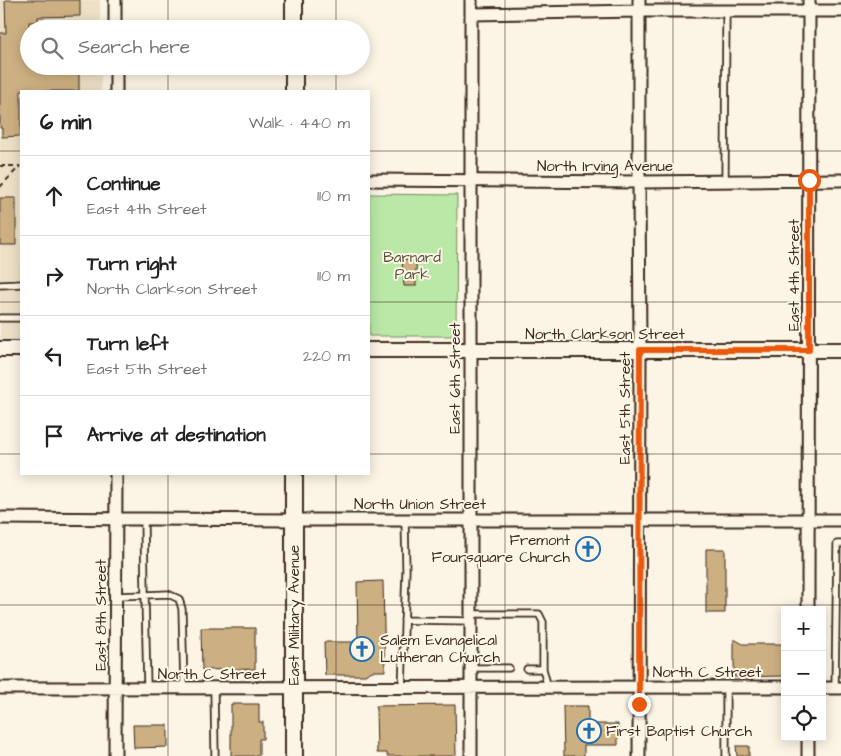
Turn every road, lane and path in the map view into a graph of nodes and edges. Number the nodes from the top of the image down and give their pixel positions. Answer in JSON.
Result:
{"nodes":[{"id":1,"x":115,"y":0,"type":"edge"},
{"id":2,"x":294,"y":0,"type":"edge"},
{"id":3,"x":471,"y":0,"type":"edge"},
{"id":4,"x":809,"y":5,"type":"edge"},
{"id":5,"x":639,"y":6,"type":"edge"},
{"id":6,"x":726,"y":11,"type":"junction"},
{"id":7,"x":841,"y":11,"type":"edge"},
{"id":8,"x":471,"y":14,"type":"junction"},
{"id":9,"x":115,"y":20,"type":"edge"},
{"id":10,"x":293,"y":20,"type":"edge"},
{"id":11,"x":116,"y":75,"type":"edge"},
{"id":12,"x":294,"y":75,"type":"edge"},
{"id":13,"x":116,"y":90,"type":"edge"},
{"id":14,"x":294,"y":90,"type":"edge"},
{"id":15,"x":0,"y":166,"type":"edge"},
{"id":16,"x":20,"y":166,"type":"edge"},
{"id":17,"x":20,"y":167,"type":"edge"},
{"id":18,"x":370,"y":180,"type":"edge"},
{"id":19,"x":471,"y":180,"type":"junction"},
{"id":20,"x":725,"y":180,"type":"junction"},
{"id":21,"x":809,"y":180,"type":"junction"},
{"id":22,"x":841,"y":180,"type":"edge"},
{"id":23,"x":638,"y":182,"type":"junction"},
{"id":24,"x":0,"y":187,"type":"edge"},
{"id":25,"x":0,"y":284,"type":"edge"},
{"id":26,"x":20,"y":284,"type":"edge"},
{"id":27,"x":0,"y":318,"type":"edge"},
{"id":28,"x":20,"y":318,"type":"edge"},
{"id":29,"x":0,"y":349,"type":"edge"},
{"id":30,"x":20,"y":349,"type":"edge"},
{"id":31,"x":370,"y":350,"type":"edge"},
{"id":32,"x":470,"y":350,"type":"junction"},
{"id":33,"x":640,"y":350,"type":"junction"},
{"id":34,"x":809,"y":350,"type":"junction"},
{"id":35,"x":841,"y":350,"type":"edge"},
{"id":36,"x":116,"y":475,"type":"edge"},
{"id":37,"x":294,"y":475,"type":"edge"},
{"id":38,"x":0,"y":518,"type":"edge"},
{"id":39,"x":116,"y":518,"type":"junction"},
{"id":40,"x":144,"y":518,"type":"junction"},
{"id":41,"x":404,"y":519,"type":"junction"},
{"id":42,"x":471,"y":519,"type":"junction"},
{"id":43,"x":294,"y":520,"type":"junction"},
{"id":44,"x":640,"y":520,"type":"junction"},
{"id":45,"x":808,"y":520,"type":"junction"},
{"id":46,"x":841,"y":520,"type":"edge"},
{"id":47,"x":841,"y":544,"type":"edge"},
{"id":48,"x":145,"y":595,"type":"junction"},
{"id":49,"x":116,"y":596,"type":"junction"},
{"id":50,"x":808,"y":606,"type":"edge"},
{"id":51,"x":471,"y":617,"type":"junction"},
{"id":52,"x":404,"y":620,"type":"junction"},
{"id":53,"x":470,"y":668,"type":"junction"},
{"id":54,"x":510,"y":668,"type":"dead end"},
{"id":55,"x":543,"y":668,"type":"junction"},
{"id":56,"x":527,"y":669,"type":"dead end"},
{"id":57,"x":639,"y":687,"type":"junction"},
{"id":58,"x":726,"y":687,"type":"junction"},
{"id":59,"x":0,"y":688,"type":"edge"},
{"id":60,"x":116,"y":688,"type":"junction"},
{"id":61,"x":147,"y":688,"type":"junction"},
{"id":62,"x":184,"y":688,"type":"junction"},
{"id":63,"x":470,"y":688,"type":"junction"},
{"id":64,"x":548,"y":688,"type":"junction"},
{"id":65,"x":781,"y":688,"type":"edge"},
{"id":66,"x":838,"y":688,"type":"edge"},
{"id":67,"x":214,"y":689,"type":"junction"},
{"id":68,"x":294,"y":689,"type":"junction"},
{"id":69,"x":402,"y":689,"type":"junction"},
{"id":70,"x":808,"y":741,"type":"edge"},
{"id":71,"x":115,"y":756,"type":"edge"},
{"id":72,"x":215,"y":756,"type":"edge"},
{"id":73,"x":294,"y":756,"type":"edge"},
{"id":74,"x":471,"y":756,"type":"edge"},
{"id":75,"x":639,"y":756,"type":"edge"},
{"id":76,"x":726,"y":756,"type":"edge"},
{"id":77,"x":808,"y":756,"type":"edge"}],
"edges":[{"from":1,"to":9,"type":"street"},
{"from":2,"to":10,"type":"main road"},
{"from":3,"to":8,"type":"street","name":"East 6th Street"},
{"from":4,"to":6,"type":"street"},
{"from":4,"to":7,"type":"street"},
{"from":4,"to":21,"type":"street","name":"East 4th Street"},
{"from":5,"to":6,"type":"street"},
{"from":5,"to":8,"type":"street"},
{"from":5,"to":23,"type":"street","name":"East 5th Street"},
{"from":6,"to":20,"type":"lane"},
{"from":8,"to":19,"type":"street","name":"East 6th Street"},
{"from":11,"to":13,"type":"street"},
{"from":12,"to":14,"type":"main road"},
{"from":15,"to":16,"type":"path"},
{"from":17,"to":24,"type":"path"},
{"from":18,"to":19,"type":"street","name":"North Irving Avenue"},
{"from":19,"to":23,"type":"street","name":"North Irving Avenue"},
{"from":19,"to":32,"type":"street","name":"East 6th Street"},
{"from":20,"to":21,"type":"street","name":"North Irving Avenue"},
{"from":20,"to":23,"type":"street","name":"North Irving Avenue"},
{"from":21,"to":22,"type":"street","name":"North Irving Avenue"},
{"from":21,"to":34,"type":"street","name":"East 4th Street"},
{"from":23,"to":33,"type":"street","name":"East 5th Street"},
{"from":25,"to":26,"type":"lane"},
{"from":27,"to":28,"type":"lane"},
{"from":29,"to":30,"type":"street"},
{"from":31,"to":32,"type":"street","name":"North Clarkson Street"},
{"from":32,"to":33,"type":"street","name":"North Clarkson Street"},
{"from":32,"to":42,"type":"street","name":"East 6th Street"},
{"from":33,"to":34,"type":"street","name":"North Clarkson Street"},
{"from":33,"to":44,"type":"street","name":"East 5th Street"},
{"from":34,"to":35,"type":"street","name":"North Clarkson Street"},
{"from":34,"to":45,"type":"street","name":"East 4th Street"},
{"from":36,"to":39,"type":"street","name":"East 8th Street"},
{"from":37,"to":43,"type":"main road","name":"East Military Avenue"},
{"from":38,"to":39,"type":"street","name":"North Union Street"},
{"from":39,"to":40,"type":"street","name":"North Union Street"},
{"from":39,"to":49,"type":"street","name":"East 8th Street"},
{"from":40,"to":43,"type":"street","name":"North Union Street"},
{"from":40,"to":48,"type":"lane"},
{"from":41,"to":42,"type":"street","name":"North Union Street"},
{"from":41,"to":43,"type":"street","name":"North Union Street"},
{"from":41,"to":52,"type":"lane"},
{"from":42,"to":44,"type":"street","name":"North Union Street"},
{"from":42,"to":51,"type":"street","name":"East 6th Street"},
{"from":43,"to":68,"type":"main road","name":"East Military Avenue"},
{"from":44,"to":45,"type":"street","name":"North Union Street"},
{"from":44,"to":57,"type":"street","name":"East 5th Street"},
{"from":45,"to":46,"type":"street","name":"North Union Street"},
{"from":45,"to":50,"type":"street","name":"East 4th Street"},
{"from":47,"to":66,"type":"lane"},
{"from":48,"to":49,"type":"lane"},
{"from":48,"to":61,"type":"lane"},
{"from":48,"to":62,"type":"lane"},
{"from":49,"to":60,"type":"street","name":"East 8th Street"},
{"from":51,"to":52,"type":"lane"},
{"from":51,"to":53,"type":"street","name":"East 6th Street"},
{"from":51,"to":55,"type":"lane"},
{"from":52,"to":69,"type":"lane"},
{"from":53,"to":54,"type":"lane"},
{"from":53,"to":63,"type":"street","name":"East 6th Street"},
{"from":55,"to":56,"type":"lane"},
{"from":55,"to":64,"type":"lane"},
{"from":57,"to":58,"type":"street","name":"North C Street"},
{"from":57,"to":64,"type":"street","name":"North C Street"},
{"from":57,"to":75,"type":"street","name":"East 5th Street"},
{"from":58,"to":65,"type":"street","name":"North C Street"},
{"from":58,"to":76,"type":"lane"},
{"from":59,"to":60,"type":"street","name":"North C Street"},
{"from":60,"to":61,"type":"street","name":"North C Street"},
{"from":60,"to":71,"type":"street","name":"East 8th Street"},
{"from":61,"to":62,"type":"street","name":"North C Street"},
{"from":62,"to":67,"type":"street","name":"North C Street"},
{"from":63,"to":64,"type":"street","name":"North C Street"},
{"from":63,"to":69,"type":"street","name":"North C Street"},
{"from":63,"to":74,"type":"street","name":"East 6th Street"},
{"from":67,"to":68,"type":"street","name":"North C Street"},
{"from":67,"to":72,"type":"lane"},
{"from":68,"to":69,"type":"street","name":"North C Street"},
{"from":68,"to":73,"type":"main road","name":"East Military Avenue"},
{"from":70,"to":77,"type":"street"}]}
